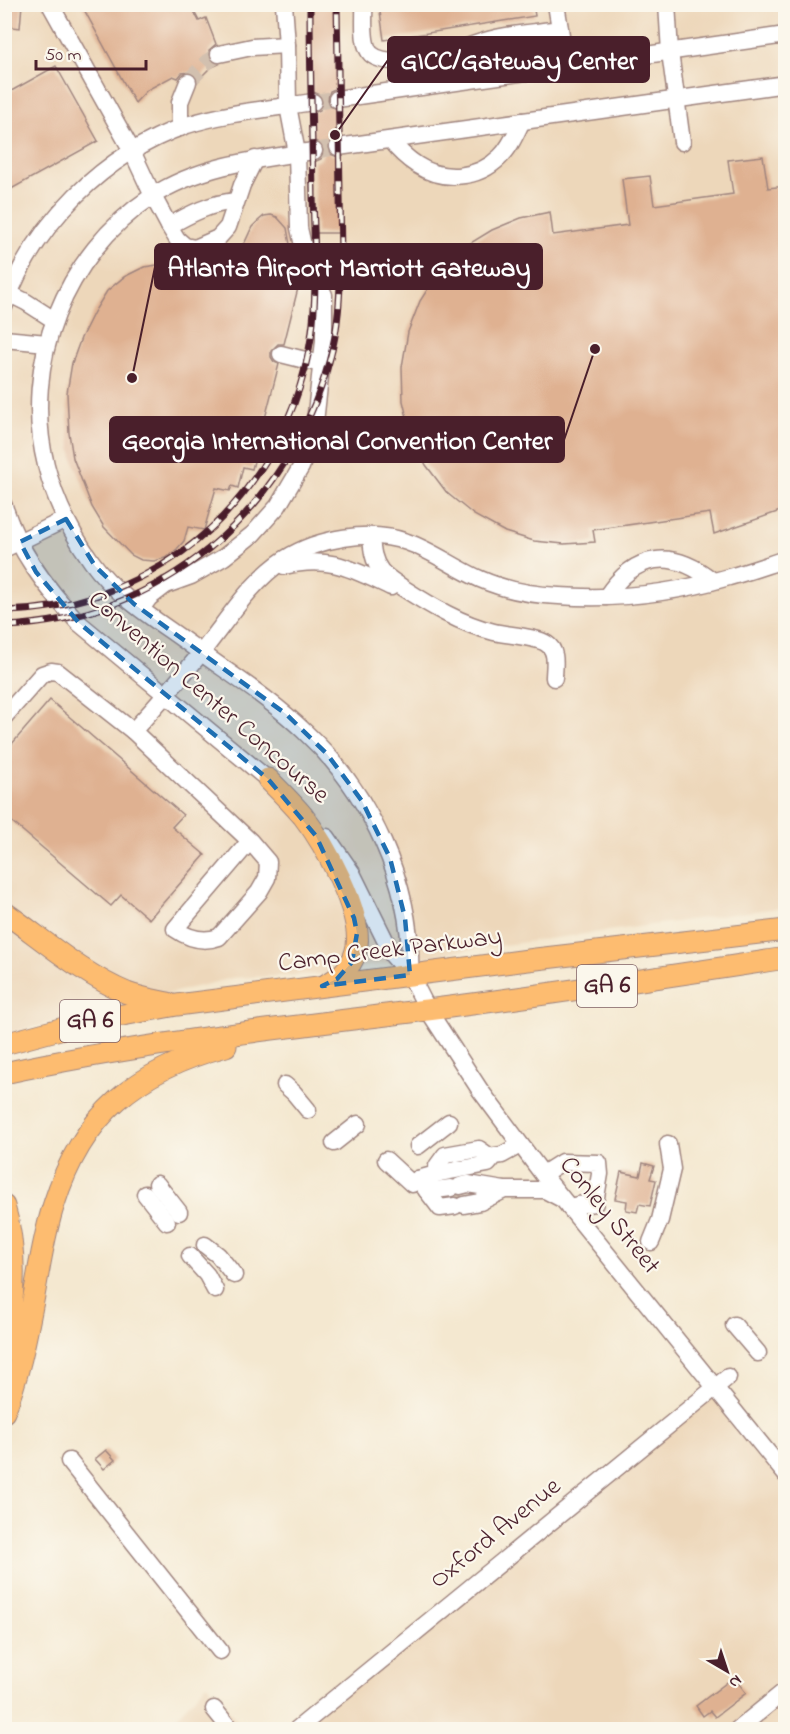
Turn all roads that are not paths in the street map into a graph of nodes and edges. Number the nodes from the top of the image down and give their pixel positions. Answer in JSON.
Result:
{"nodes":[{"id":1,"x":50,"y":4,"type":"edge"},
{"id":2,"x":284,"y":4,"type":"edge"},
{"id":3,"x":364,"y":4,"type":"edge"},
{"id":4,"x":556,"y":4,"type":"edge"},
{"id":5,"x":673,"y":5,"type":"edge"},
{"id":6,"x":560,"y":29,"type":"junction"},
{"id":7,"x":786,"y":35,"type":"edge"},
{"id":8,"x":287,"y":45,"type":"junction"},
{"id":9,"x":670,"y":52,"type":"junction"},
{"id":10,"x":219,"y":54,"type":"tunnel mouth"},
{"id":11,"x":399,"y":62,"type":"junction"},
{"id":12,"x":566,"y":66,"type":"junction"},
{"id":13,"x":188,"y":82,"type":"tunnel mouth"},
{"id":14,"x":786,"y":84,"type":"edge"},
{"id":15,"x":398,"y":90,"type":"junction"},
{"id":16,"x":338,"y":99,"type":"tunnel mouth"},
{"id":17,"x":676,"y":99,"type":"junction"},
{"id":18,"x":313,"y":102,"type":"tunnel mouth"},
{"id":19,"x":288,"y":106,"type":"junction"},
{"id":20,"x":522,"y":121,"type":"junction"},
{"id":21,"x":180,"y":128,"type":"junction"},
{"id":22,"x":390,"y":140,"type":"junction"},
{"id":23,"x":682,"y":142,"type":"dead end"},
{"id":24,"x":338,"y":147,"type":"tunnel mouth"},
{"id":25,"x":132,"y":151,"type":"junction"},
{"id":26,"x":314,"y":151,"type":"tunnel mouth"},
{"id":27,"x":297,"y":153,"type":"junction"},
{"id":28,"x":255,"y":159,"type":"junction"},
{"id":29,"x":153,"y":196,"type":"junction"},
{"id":30,"x":236,"y":201,"type":"junction"},
{"id":31,"x":169,"y":226,"type":"junction"},
{"id":32,"x":6,"y":297,"type":"edge"},
{"id":33,"x":54,"y":320,"type":"junction"},
{"id":34,"x":4,"y":339,"type":"edge"},
{"id":35,"x":47,"y":343,"type":"junction"},
{"id":36,"x":281,"y":354,"type":"dead end"},
{"id":37,"x":321,"y":364,"type":"junction"},
{"id":38,"x":4,"y":506,"type":"edge"},
{"id":39,"x":66,"y":519,"type":"junction"},
{"id":40,"x":371,"y":537,"type":"junction"},
{"id":41,"x":12,"y":546,"type":"edge"},
{"id":42,"x":786,"y":559,"type":"edge"},
{"id":43,"x":265,"y":575,"type":"junction"},
{"id":44,"x":713,"y":581,"type":"junction"},
{"id":45,"x":606,"y":597,"type":"junction"},
{"id":46,"x":141,"y":609,"type":"junction"},
{"id":47,"x":442,"y":611,"type":"junction"},
{"id":48,"x":201,"y":653,"type":"junction"},
{"id":49,"x":554,"y":678,"type":"dead end"},
{"id":50,"x":165,"y":695,"type":"junction"},
{"id":51,"x":4,"y":717,"type":"edge"},
{"id":52,"x":132,"y":732,"type":"junction"},
{"id":53,"x":268,"y":779,"type":"junction"},
{"id":54,"x":250,"y":842,"type":"junction"},
{"id":55,"x":4,"y":912,"type":"edge"},
{"id":56,"x":786,"y":930,"type":"edge"},
{"id":57,"x":786,"y":958,"type":"edge"},
{"id":58,"x":410,"y":975,"type":"junction"},
{"id":59,"x":322,"y":986,"type":"junction"},
{"id":60,"x":177,"y":1005,"type":"junction"},
{"id":61,"x":428,"y":1010,"type":"junction"},
{"id":62,"x":302,"y":1026,"type":"junction"},
{"id":63,"x":4,"y":1044,"type":"edge"},
{"id":64,"x":4,"y":1073,"type":"edge"},
{"id":65,"x":285,"y":1085,"type":"dead end"},
{"id":66,"x":308,"y":1110,"type":"dead end"},
{"id":67,"x":449,"y":1122,"type":"dead end"},
{"id":68,"x":358,"y":1124,"type":"dead end"},
{"id":69,"x":507,"y":1126,"type":"junction"},
{"id":70,"x":334,"y":1143,"type":"dead end"},
{"id":71,"x":520,"y":1144,"type":"junction"},
{"id":72,"x":668,"y":1144,"type":"dead end"},
{"id":73,"x":418,"y":1146,"type":"dead end"},
{"id":74,"x":496,"y":1156,"type":"junction"},
{"id":75,"x":386,"y":1160,"type":"dead end"},
{"id":76,"x":540,"y":1170,"type":"junction"},
{"id":77,"x":151,"y":1189,"type":"dead end"},
{"id":78,"x":510,"y":1190,"type":"junction"},
{"id":79,"x":444,"y":1195,"type":"junction"},
{"id":80,"x":566,"y":1204,"type":"junction"},
{"id":81,"x":4,"y":1206,"type":"edge"},
{"id":82,"x":173,"y":1217,"type":"dead end"},
{"id":83,"x":651,"y":1242,"type":"dead end"},
{"id":84,"x":205,"y":1245,"type":"dead end"},
{"id":85,"x":190,"y":1256,"type":"dead end"},
{"id":86,"x":234,"y":1275,"type":"dead end"},
{"id":87,"x":215,"y":1290,"type":"dead end"},
{"id":88,"x":734,"y":1325,"type":"dead end"},
{"id":89,"x":4,"y":1352,"type":"edge"},
{"id":90,"x":758,"y":1353,"type":"dead end"},
{"id":91,"x":728,"y":1377,"type":"dead end"},
{"id":92,"x":714,"y":1388,"type":"junction"},
{"id":93,"x":4,"y":1412,"type":"edge"},
{"id":94,"x":69,"y":1461,"type":"dead end"},
{"id":95,"x":786,"y":1475,"type":"edge"},
{"id":96,"x":220,"y":1651,"type":"dead end"},
{"id":97,"x":786,"y":1690,"type":"edge"},
{"id":98,"x":214,"y":1709,"type":"dead end"},
{"id":99,"x":231,"y":1730,"type":"edge"},
{"id":100,"x":296,"y":1730,"type":"edge"},
{"id":101,"x":737,"y":1730,"type":"edge"}],
"edges":[{"from":1,"to":25,"type":"street"},
{"from":2,"to":8,"type":"street"},
{"from":3,"to":11,"type":"street"},
{"from":4,"to":6,"type":"street"},
{"from":5,"to":9,"type":"street"},
{"from":6,"to":11,"type":"street"},
{"from":6,"to":12,"type":"street"},
{"from":7,"to":9,"type":"street"},
{"from":8,"to":10,"type":"street"},
{"from":8,"to":19,"type":"street"},
{"from":9,"to":12,"type":"street"},
{"from":9,"to":17,"type":"street"},
{"from":11,"to":15,"type":"street"},
{"from":12,"to":15,"type":"street"},
{"from":13,"to":21,"type":"street"},
{"from":14,"to":17,"type":"street"},
{"from":15,"to":16,"type":"street"},
{"from":17,"to":20,"type":"street"},
{"from":17,"to":23,"type":"street"},
{"from":18,"to":19,"type":"street"},
{"from":19,"to":21,"type":"street"},
{"from":19,"to":27,"type":"street"},
{"from":20,"to":22,"type":"street"},
{"from":20,"to":22,"type":"street"},
{"from":21,"to":25,"type":"street"},
{"from":22,"to":24,"type":"street"},
{"from":25,"to":29,"type":"street"},
{"from":25,"to":32,"type":"street"},
{"from":26,"to":27,"type":"street","name":"Convention Center Concourse"},
{"from":27,"to":28,"type":"street","name":"Convention Center Concourse"},
{"from":27,"to":37,"type":"street"},
{"from":28,"to":29,"type":"street","name":"Convention Center Concourse"},
{"from":28,"to":30,"type":"street"},
{"from":29,"to":31,"type":"street"},
{"from":29,"to":33,"type":"street","name":"Convention Center Concourse"},
{"from":30,"to":31,"type":"street"},
{"from":30,"to":31,"type":"street"},
{"from":32,"to":33,"type":"street"},
{"from":33,"to":35,"type":"street","name":"Convention Center Concourse"},
{"from":34,"to":35,"type":"street"},
{"from":35,"to":39,"type":"street","name":"Convention Center Concourse"},
{"from":36,"to":37,"type":"street"},
{"from":37,"to":46,"type":"street"},
{"from":38,"to":41,"type":"street","name":"Convention Center Concourse"},
{"from":39,"to":41,"type":"street"},
{"from":39,"to":46,"type":"street","name":"Convention Center Concourse"},
{"from":40,"to":43,"type":"street"},
{"from":40,"to":45,"type":"street"},
{"from":40,"to":47,"type":"street"},
{"from":41,"to":50,"type":"street","name":"Convention Center Concourse"},
{"from":42,"to":44,"type":"street"},
{"from":43,"to":47,"type":"street"},
{"from":43,"to":48,"type":"street"},
{"from":44,"to":45,"type":"street"},
{"from":44,"to":45,"type":"street"},
{"from":46,"to":48,"type":"street","name":"Convention Center Concourse"},
{"from":47,"to":49,"type":"street"},
{"from":48,"to":50,"type":"street"},
{"from":48,"to":58,"type":"street","name":"Convention Center Concourse"},
{"from":50,"to":52,"type":"street"},
{"from":50,"to":53,"type":"street","name":"Convention Center Concourse"},
{"from":51,"to":52,"type":"street"},
{"from":52,"to":54,"type":"street"},
{"from":53,"to":58,"type":"street","name":"Convention Center Concourse"},
{"from":53,"to":59,"type":"main road"},
{"from":54,"to":54,"type":"street"},
{"from":55,"to":60,"type":"main road"},
{"from":56,"to":58,"type":"main road","name":"Camp Creek Parkway","number":"GA 6"},
{"from":57,"to":61,"type":"main road","number":"GA 6"},
{"from":58,"to":59,"type":"main road","name":"Camp Creek Parkway","number":"GA 6"},
{"from":58,"to":61,"type":"street","name":"Conley Street"},
{"from":59,"to":60,"type":"main road","name":"Camp Creek Parkway","number":"GA 6"},
{"from":60,"to":63,"type":"main road","name":"Camp Creek Parkway","number":"GA 6"},
{"from":61,"to":62,"type":"main road","number":"GA 6"},
{"from":61,"to":69,"type":"street","name":"Conley Street"},
{"from":62,"to":64,"type":"main road","number":"GA 6"},
{"from":62,"to":93,"type":"main road"},
{"from":65,"to":66,"type":"street"},
{"from":67,"to":73,"type":"street"},
{"from":68,"to":70,"type":"street"},
{"from":69,"to":71,"type":"street","name":"Conley Street"},
{"from":69,"to":74,"type":"street"},
{"from":71,"to":74,"type":"street"},
{"from":71,"to":76,"type":"street","name":"Conley Street"},
{"from":72,"to":83,"type":"street"},
{"from":74,"to":79,"type":"street"},
{"from":74,"to":79,"type":"street"},
{"from":75,"to":79,"type":"street"},
{"from":76,"to":78,"type":"street"},
{"from":76,"to":80,"type":"street","name":"Conley Street"},
{"from":76,"to":80,"type":"street"},
{"from":77,"to":82,"type":"street"},
{"from":78,"to":79,"type":"street"},
{"from":78,"to":80,"type":"street"},
{"from":80,"to":92,"type":"street","name":"Conley Street"},
{"from":81,"to":89,"type":"main road"},
{"from":84,"to":86,"type":"street"},
{"from":85,"to":87,"type":"street"},
{"from":88,"to":90,"type":"street"},
{"from":91,"to":92,"type":"street","name":"Oxford Avenue"},
{"from":92,"to":95,"type":"street","name":"Conley Street"},
{"from":92,"to":100,"type":"street","name":"Oxford Avenue"},
{"from":94,"to":96,"type":"street"},
{"from":97,"to":101,"type":"street"},
{"from":98,"to":99,"type":"street"}]}
